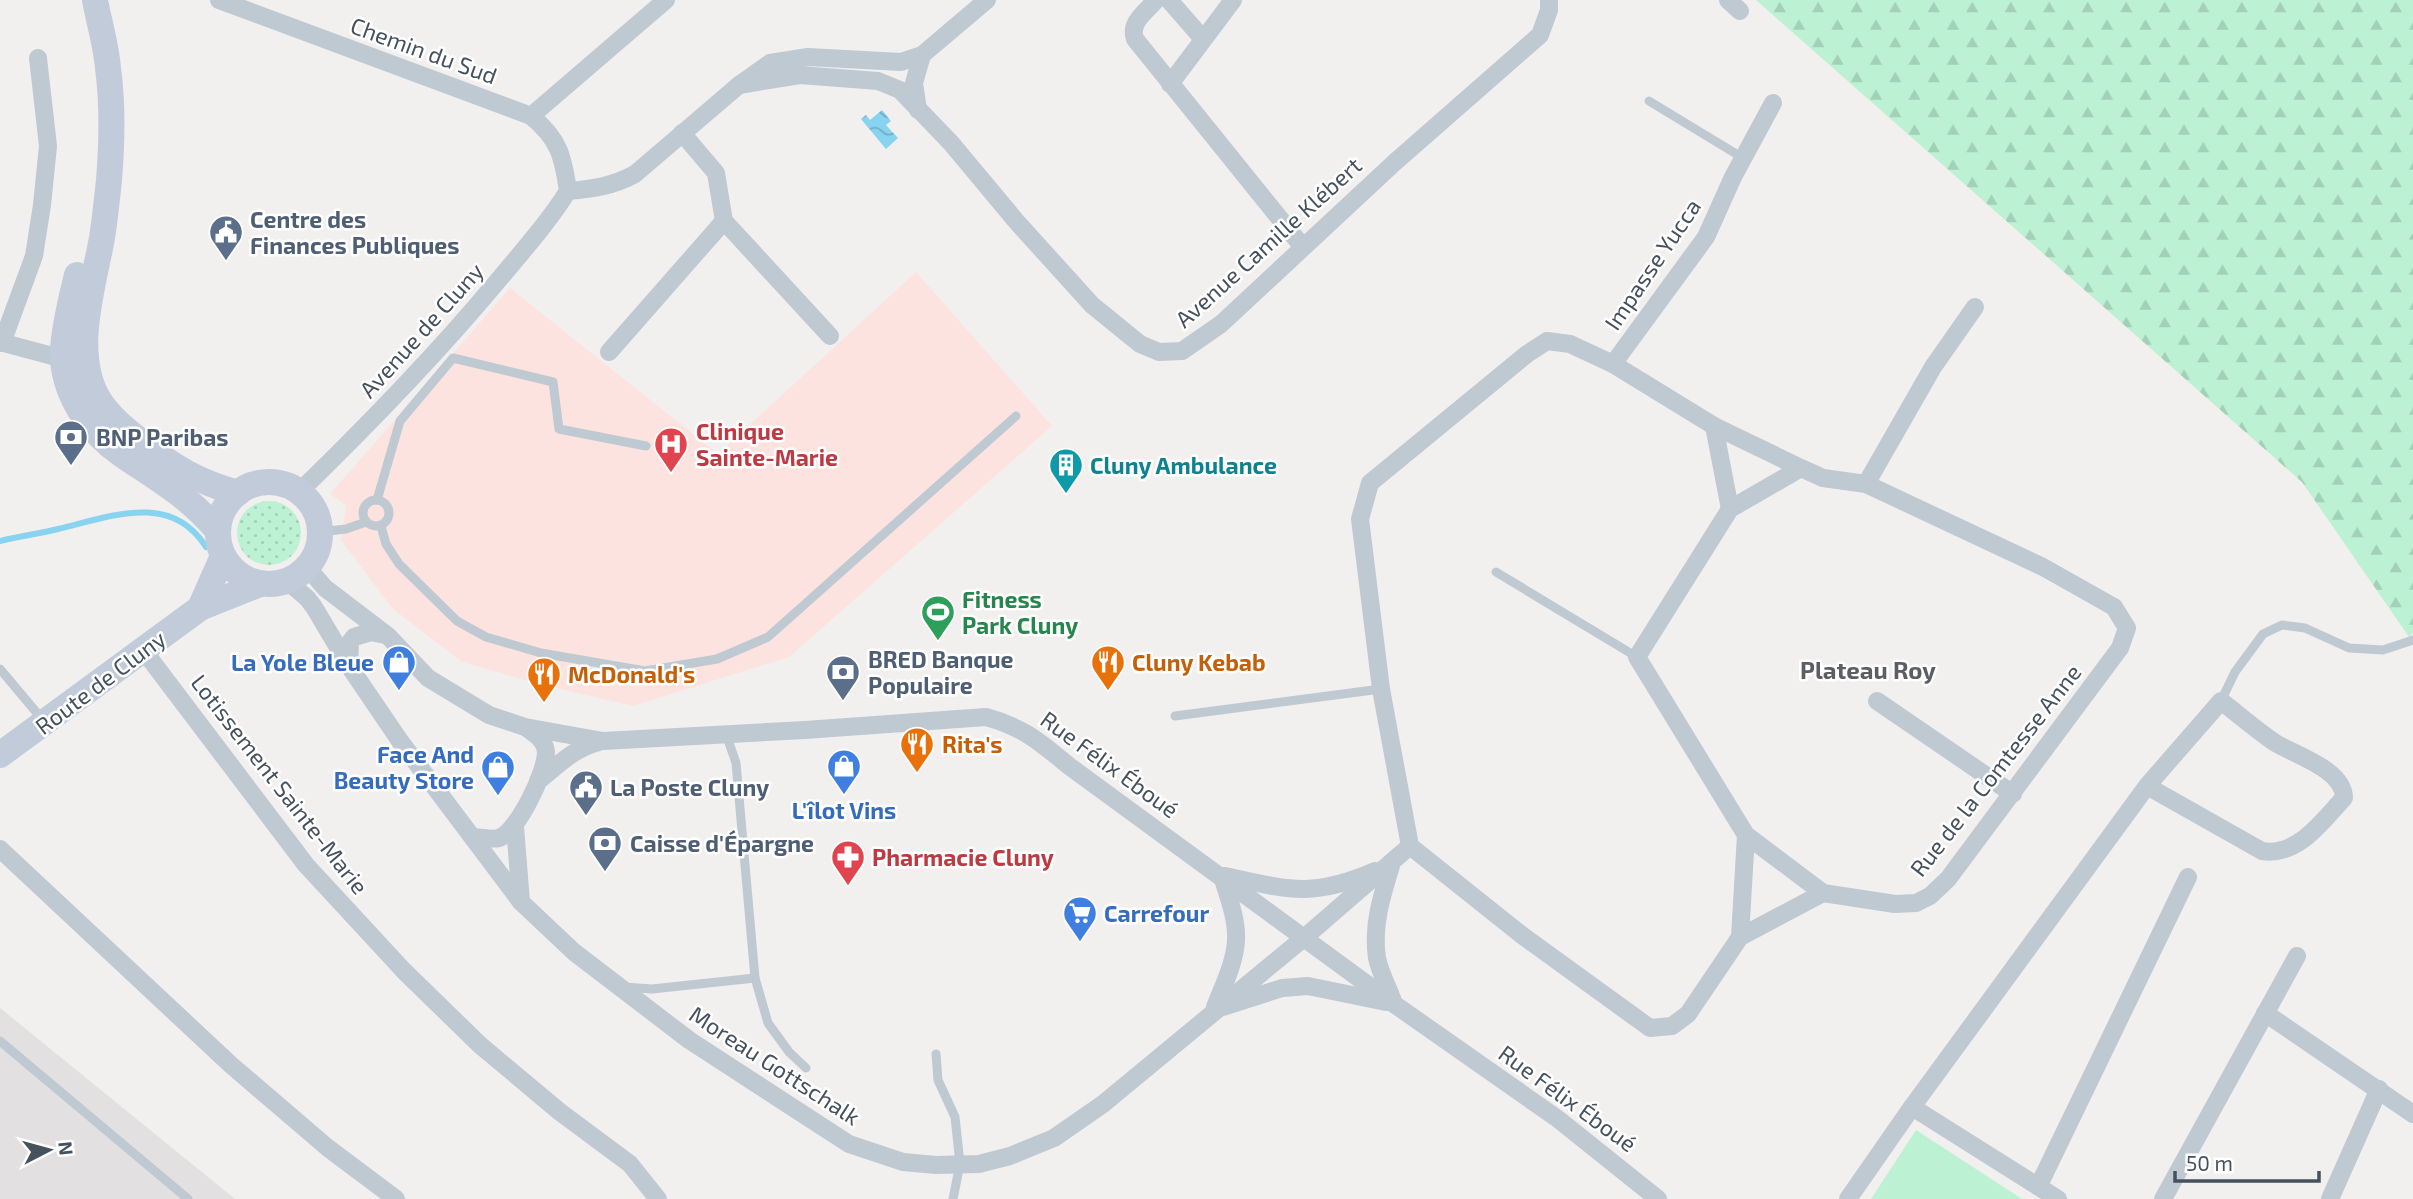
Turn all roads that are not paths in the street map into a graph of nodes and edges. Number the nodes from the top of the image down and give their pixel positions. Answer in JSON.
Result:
{"nodes":[{"id":1,"x":94,"y":0,"type":"edge"},
{"id":2,"x":219,"y":0,"type":"edge"},
{"id":3,"x":666,"y":0,"type":"edge"},
{"id":4,"x":987,"y":0,"type":"edge"},
{"id":5,"x":1156,"y":0,"type":"edge"},
{"id":6,"x":1169,"y":0,"type":"edge"},
{"id":7,"x":1233,"y":0,"type":"edge"},
{"id":8,"x":1549,"y":0,"type":"edge"},
{"id":9,"x":1203,"y":39,"type":"junction"},
{"id":10,"x":922,"y":55,"type":"junction"},
{"id":11,"x":38,"y":58,"type":"dead end"},
{"id":12,"x":1170,"y":84,"type":"junction"},
{"id":13,"x":739,"y":85,"type":"junction"},
{"id":14,"x":1649,"y":101,"type":"dead end"},
{"id":15,"x":1773,"y":103,"type":"dead end"},
{"id":16,"x":918,"y":110,"type":"junction"},
{"id":17,"x":531,"y":116,"type":"junction"},
{"id":18,"x":682,"y":133,"type":"junction"},
{"id":19,"x":1744,"y":158,"type":"junction"},
{"id":20,"x":568,"y":191,"type":"junction"},
{"id":21,"x":724,"y":221,"type":"junction"},
{"id":22,"x":1302,"y":246,"type":"junction"},
{"id":23,"x":1975,"y":307,"type":"dead end"},
{"id":24,"x":830,"y":336,"type":"dead end"},
{"id":25,"x":1,"y":342,"type":"edge"},
{"id":26,"x":609,"y":352,"type":"dead end"},
{"id":27,"x":1613,"y":364,"type":"junction"},
{"id":28,"x":72,"y":367,"type":"junction"},
{"id":29,"x":1016,"y":416,"type":"dead end"},
{"id":30,"x":1714,"y":426,"type":"junction"},
{"id":31,"x":646,"y":446,"type":"dead end"},
{"id":32,"x":1801,"y":468,"type":"junction"},
{"id":33,"x":1866,"y":484,"type":"junction"},
{"id":34,"x":299,"y":492,"type":"junction"},
{"id":35,"x":238,"y":493,"type":"junction"},
{"id":36,"x":377,"y":500,"type":"junction"},
{"id":37,"x":1730,"y":509,"type":"junction"},
{"id":38,"x":363,"y":511,"type":"junction"},
{"id":39,"x":366,"y":522,"type":"junction"},
{"id":40,"x":381,"y":526,"type":"junction"},
{"id":41,"x":346,"y":529,"type":"junction"},
{"id":42,"x":320,"y":532,"type":"junction"},
{"id":43,"x":221,"y":543,"type":"junction"},
{"id":44,"x":1496,"y":572,"type":"dead end"},
{"id":45,"x":297,"y":574,"type":"junction"},
{"id":46,"x":260,"y":584,"type":"junction"},
{"id":47,"x":200,"y":608,"type":"junction"},
{"id":48,"x":388,"y":636,"type":"junction"},
{"id":49,"x":2413,"y":640,"type":"edge"},
{"id":50,"x":144,"y":651,"type":"junction"},
{"id":51,"x":1637,"y":656,"type":"junction"},
{"id":52,"x":349,"y":666,"type":"junction"},
{"id":53,"x":0,"y":669,"type":"edge"},
{"id":54,"x":1381,"y":689,"type":"junction"},
{"id":55,"x":1877,"y":701,"type":"dead end"},
{"id":56,"x":2221,"y":701,"type":"junction"},
{"id":57,"x":1175,"y":716,"type":"dead end"},
{"id":58,"x":46,"y":723,"type":"junction"},
{"id":59,"x":525,"y":727,"type":"junction"},
{"id":60,"x":726,"y":734,"type":"junction"},
{"id":61,"x":603,"y":741,"type":"junction"},
{"id":62,"x":0,"y":755,"type":"edge"},
{"id":63,"x":538,"y":781,"type":"junction"},
{"id":64,"x":2147,"y":786,"type":"junction"},
{"id":65,"x":2013,"y":794,"type":"junction"},
{"id":66,"x":514,"y":827,"type":"junction"},
{"id":67,"x":1746,"y":835,"type":"junction"},
{"id":68,"x":472,"y":837,"type":"junction"},
{"id":69,"x":1410,"y":846,"type":"junction"},
{"id":70,"x":0,"y":849,"type":"edge"},
{"id":71,"x":1391,"y":864,"type":"junction"},
{"id":72,"x":1222,"y":876,"type":"junction"},
{"id":73,"x":2188,"y":877,"type":"dead end"},
{"id":74,"x":1823,"y":893,"type":"junction"},
{"id":75,"x":522,"y":902,"type":"junction"},
{"id":76,"x":1305,"y":937,"type":"junction"},
{"id":77,"x":1740,"y":937,"type":"junction"},
{"id":78,"x":2297,"y":956,"type":"dead end"},
{"id":79,"x":755,"y":978,"type":"junction"},
{"id":80,"x":617,"y":986,"type":"junction"},
{"id":81,"x":1394,"y":1004,"type":"junction"},
{"id":82,"x":1213,"y":1010,"type":"junction"},
{"id":83,"x":2265,"y":1013,"type":"junction"},
{"id":84,"x":0,"y":1041,"type":"edge"},
{"id":85,"x":936,"y":1054,"type":"dead end"},
{"id":86,"x":806,"y":1068,"type":"dead end"},
{"id":87,"x":2379,"y":1089,"type":"junction"},
{"id":88,"x":1912,"y":1107,"type":"junction"},
{"id":89,"x":2413,"y":1114,"type":"edge"},
{"id":90,"x":960,"y":1164,"type":"junction"},
{"id":91,"x":2039,"y":1185,"type":"junction"},
{"id":92,"x":188,"y":1199,"type":"edge"},
{"id":93,"x":397,"y":1199,"type":"edge"},
{"id":94,"x":658,"y":1199,"type":"edge"},
{"id":95,"x":953,"y":1199,"type":"edge"},
{"id":96,"x":1658,"y":1199,"type":"edge"},
{"id":97,"x":1848,"y":1199,"type":"edge"},
{"id":98,"x":2058,"y":1199,"type":"edge"},
{"id":99,"x":2162,"y":1199,"type":"edge"},
{"id":100,"x":2330,"y":1199,"type":"edge"}],
"edges":[{"from":1,"to":28,"type":"main road"},
{"from":2,"to":17,"type":"street","name":"Chemin du Sud"},
{"from":3,"to":17,"type":"street"},
{"from":4,"to":10,"type":"street"},
{"from":5,"to":12,"type":"street"},
{"from":6,"to":9,"type":"street"},
{"from":7,"to":9,"type":"street"},
{"from":8,"to":22,"type":"street","name":"Avenue Camille Klébert"},
{"from":9,"to":12,"type":"street"},
{"from":10,"to":13,"type":"street"},
{"from":10,"to":16,"type":"street"},
{"from":11,"to":25,"type":"street"},
{"from":12,"to":22,"type":"street"},
{"from":13,"to":16,"type":"street","name":"Avenue Camille Klébert"},
{"from":13,"to":18,"type":"street"},
{"from":14,"to":19,"type":"lane"},
{"from":15,"to":19,"type":"street","name":"Impasse Yucca"},
{"from":16,"to":22,"type":"street","name":"Avenue Camille Klébert"},
{"from":17,"to":20,"type":"street","name":"Chemin du Sud"},
{"from":18,"to":20,"type":"street"},
{"from":18,"to":21,"type":"street"},
{"from":19,"to":27,"type":"street","name":"Impasse Yucca"},
{"from":20,"to":34,"type":"street","name":"Avenue de Cluny"},
{"from":21,"to":24,"type":"street"},
{"from":21,"to":26,"type":"street"},
{"from":23,"to":33,"type":"street"},
{"from":25,"to":28,"type":"street"},
{"from":27,"to":30,"type":"street","name":"Rue de la Comtesse Anne"},
{"from":27,"to":54,"type":"street","name":"Rue de la Comtesse Anne"},
{"from":28,"to":35,"type":"main road"},
{"from":28,"to":43,"type":"main road"},
{"from":29,"to":40,"type":"lane"},
{"from":30,"to":32,"type":"street","name":"Rue de la Comtesse Anne"},
{"from":30,"to":37,"type":"street"},
{"from":31,"to":36,"type":"lane"},
{"from":32,"to":33,"type":"street","name":"Rue de la Comtesse Anne"},
{"from":32,"to":37,"type":"street"},
{"from":33,"to":65,"type":"street","name":"Rue de la Comtesse Anne"},
{"from":34,"to":35,"type":"main road"},
{"from":34,"to":42,"type":"main road"},
{"from":35,"to":43,"type":"main road"},
{"from":36,"to":38,"type":"lane"},
{"from":36,"to":40,"type":"lane"},
{"from":37,"to":51,"type":"street"},
{"from":38,"to":39,"type":"lane"},
{"from":38,"to":41,"type":"lane"},
{"from":39,"to":40,"type":"lane"},
{"from":39,"to":41,"type":"lane"},
{"from":41,"to":42,"type":"lane"},
{"from":42,"to":45,"type":"main road"},
{"from":43,"to":46,"type":"main road"},
{"from":43,"to":47,"type":"main road","name":"Route de Cluny"},
{"from":44,"to":51,"type":"lane"},
{"from":45,"to":46,"type":"main road"},
{"from":45,"to":48,"type":"street","name":"Rue Félix Éboué"},
{"from":45,"to":52,"type":"street","name":"Moreau Gottschalk"},
{"from":46,"to":47,"type":"main road","name":"Route de Cluny"},
{"from":47,"to":50,"type":"main road","name":"Route de Cluny"},
{"from":48,"to":52,"type":"street"},
{"from":48,"to":59,"type":"street","name":"Rue Félix Éboué"},
{"from":49,"to":56,"type":"lane"},
{"from":50,"to":58,"type":"main road","name":"Route de Cluny"},
{"from":50,"to":94,"type":"street","name":"Lotissement Sainte-Marie"},
{"from":51,"to":67,"type":"street","name":"Rue de la Comtesse Anne"},
{"from":52,"to":68,"type":"street","name":"Moreau Gottschalk"},
{"from":53,"to":58,"type":"lane"},
{"from":54,"to":57,"type":"lane"},
{"from":54,"to":69,"type":"street"},
{"from":55,"to":65,"type":"street"},
{"from":56,"to":64,"type":"street"},
{"from":56,"to":64,"type":"street"},
{"from":58,"to":62,"type":"main road","name":"Route de Cluny"},
{"from":59,"to":61,"type":"street","name":"Rue Félix Éboué"},
{"from":59,"to":63,"type":"street"},
{"from":60,"to":61,"type":"street","name":"Rue Félix Éboué"},
{"from":60,"to":72,"type":"street","name":"Rue Félix Éboué"},
{"from":60,"to":79,"type":"lane"},
{"from":61,"to":63,"type":"street"},
{"from":63,"to":66,"type":"street"},
{"from":64,"to":88,"type":"street"},
{"from":65,"to":74,"type":"street","name":"Rue de la Comtesse Anne"},
{"from":66,"to":68,"type":"street"},
{"from":66,"to":75,"type":"street"},
{"from":67,"to":74,"type":"street","name":"Rue de la Comtesse Anne"},
{"from":67,"to":77,"type":"street"},
{"from":68,"to":75,"type":"street","name":"Moreau Gottschalk"},
{"from":69,"to":71,"type":"street","name":"Moreau Gottschalk"},
{"from":69,"to":77,"type":"street"},
{"from":70,"to":93,"type":"street"},
{"from":71,"to":72,"type":"street"},
{"from":71,"to":76,"type":"street","name":"Moreau Gottschalk"},
{"from":71,"to":81,"type":"street"},
{"from":72,"to":76,"type":"street","name":"Rue Félix Éboué"},
{"from":72,"to":82,"type":"street"},
{"from":73,"to":91,"type":"street"},
{"from":74,"to":77,"type":"street"},
{"from":75,"to":80,"type":"street","name":"Moreau Gottschalk"},
{"from":76,"to":81,"type":"street","name":"Rue Félix Éboué"},
{"from":76,"to":82,"type":"street","name":"Moreau Gottschalk"},
{"from":78,"to":83,"type":"street"},
{"from":79,"to":80,"type":"lane"},
{"from":79,"to":86,"type":"lane"},
{"from":80,"to":90,"type":"street","name":"Moreau Gottschalk"},
{"from":81,"to":82,"type":"street"},
{"from":81,"to":96,"type":"street","name":"Rue Félix Éboué"},
{"from":82,"to":90,"type":"street","name":"Moreau Gottschalk"},
{"from":83,"to":87,"type":"street"},
{"from":83,"to":99,"type":"street"},
{"from":84,"to":92,"type":"lane"},
{"from":85,"to":90,"type":"lane"},
{"from":87,"to":89,"type":"street"},
{"from":87,"to":100,"type":"street"},
{"from":88,"to":91,"type":"street"},
{"from":88,"to":97,"type":"street"},
{"from":90,"to":95,"type":"lane"},
{"from":91,"to":98,"type":"street"}]}
